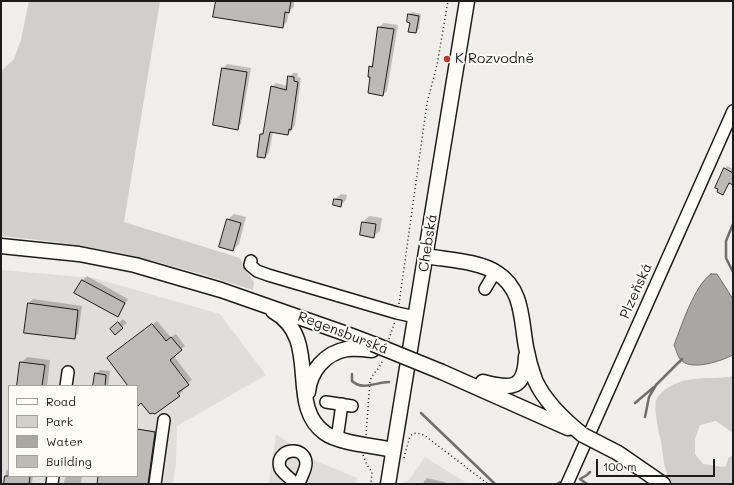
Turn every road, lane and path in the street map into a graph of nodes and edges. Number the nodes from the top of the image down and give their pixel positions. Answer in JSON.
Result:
{"nodes":[{"id":1,"x":448,"y":1,"type":"edge"},
{"id":2,"x":467,"y":1,"type":"edge"},
{"id":3,"x":733,"y":111,"type":"edge"},
{"id":4,"x":1,"y":246,"type":"edge"},
{"id":5,"x":426,"y":256,"type":"junction"},
{"id":6,"x":251,"y":261,"type":"dead end"},
{"id":7,"x":495,"y":272,"type":"junction"},
{"id":8,"x":485,"y":289,"type":"dead end"},
{"id":9,"x":249,"y":300,"type":"junction"},
{"id":10,"x":397,"y":313,"type":"junction"},
{"id":11,"x":416,"y":317,"type":"junction"},
{"id":12,"x":372,"y":347,"type":"junction"},
{"id":13,"x":526,"y":347,"type":"junction"},
{"id":14,"x":388,"y":351,"type":"junction"},
{"id":15,"x":68,"y":372,"type":"dead end"},
{"id":16,"x":455,"y":376,"type":"junction"},
{"id":17,"x":66,"y":385,"type":"edge"},
{"id":18,"x":369,"y":391,"type":"dead end"},
{"id":19,"x":326,"y":402,"type":"dead end"},
{"id":20,"x":310,"y":414,"type":"junction"},
{"id":21,"x":164,"y":420,"type":"dead end"},
{"id":22,"x":568,"y":426,"type":"junction"},
{"id":23,"x":337,"y":439,"type":"junction"},
{"id":24,"x":394,"y":450,"type":"junction"},
{"id":25,"x":358,"y":454,"type":"dead end"},
{"id":26,"x":363,"y":456,"type":"dead end"},
{"id":27,"x":402,"y":464,"type":"dead end"},
{"id":28,"x":155,"y":484,"type":"edge"},
{"id":29,"x":295,"y":484,"type":"edge"},
{"id":30,"x":299,"y":484,"type":"edge"},
{"id":31,"x":388,"y":484,"type":"edge"},
{"id":32,"x":488,"y":484,"type":"edge"},
{"id":33,"x":567,"y":484,"type":"edge"},
{"id":34,"x":662,"y":484,"type":"edge"}],
"edges":[{"from":1,"to":10,"type":"path"},
{"from":2,"to":5,"type":"main road","name":"Chebská"},
{"from":3,"to":33,"type":"street","name":"Plzeňská"},
{"from":4,"to":9,"type":"main road","name":"Regensburská"},
{"from":5,"to":7,"type":"main road"},
{"from":5,"to":11,"type":"main road","name":"Chebská"},
{"from":6,"to":10,"type":"street"},
{"from":7,"to":8,"type":"street"},
{"from":7,"to":13,"type":"main road"},
{"from":9,"to":12,"type":"main road","name":"Regensburská"},
{"from":9,"to":20,"type":"main road"},
{"from":10,"to":11,"type":"street"},
{"from":10,"to":14,"type":"path"},
{"from":11,"to":24,"type":"main road","name":"Chebská"},
{"from":12,"to":14,"type":"main road","name":"Regensburská"},
{"from":12,"to":20,"type":"main road"},
{"from":13,"to":16,"type":"main road"},
{"from":13,"to":22,"type":"main road"},
{"from":14,"to":16,"type":"main road","name":"Regensburská","bridge":true},
{"from":14,"to":18,"type":"path"},
{"from":15,"to":17,"type":"street"},
{"from":16,"to":22,"type":"main road","name":"Regensburská"},
{"from":19,"to":23,"type":"street"},
{"from":20,"to":23,"type":"main road"},
{"from":21,"to":28,"type":"street"},
{"from":22,"to":34,"type":"main road","bridge":true},
{"from":23,"to":24,"type":"main road"},
{"from":24,"to":31,"type":"main road","name":"Chebská"},
{"from":25,"to":26,"type":"path"},
{"from":27,"to":32,"type":"path"},
{"from":29,"to":30,"type":"street"}]}
